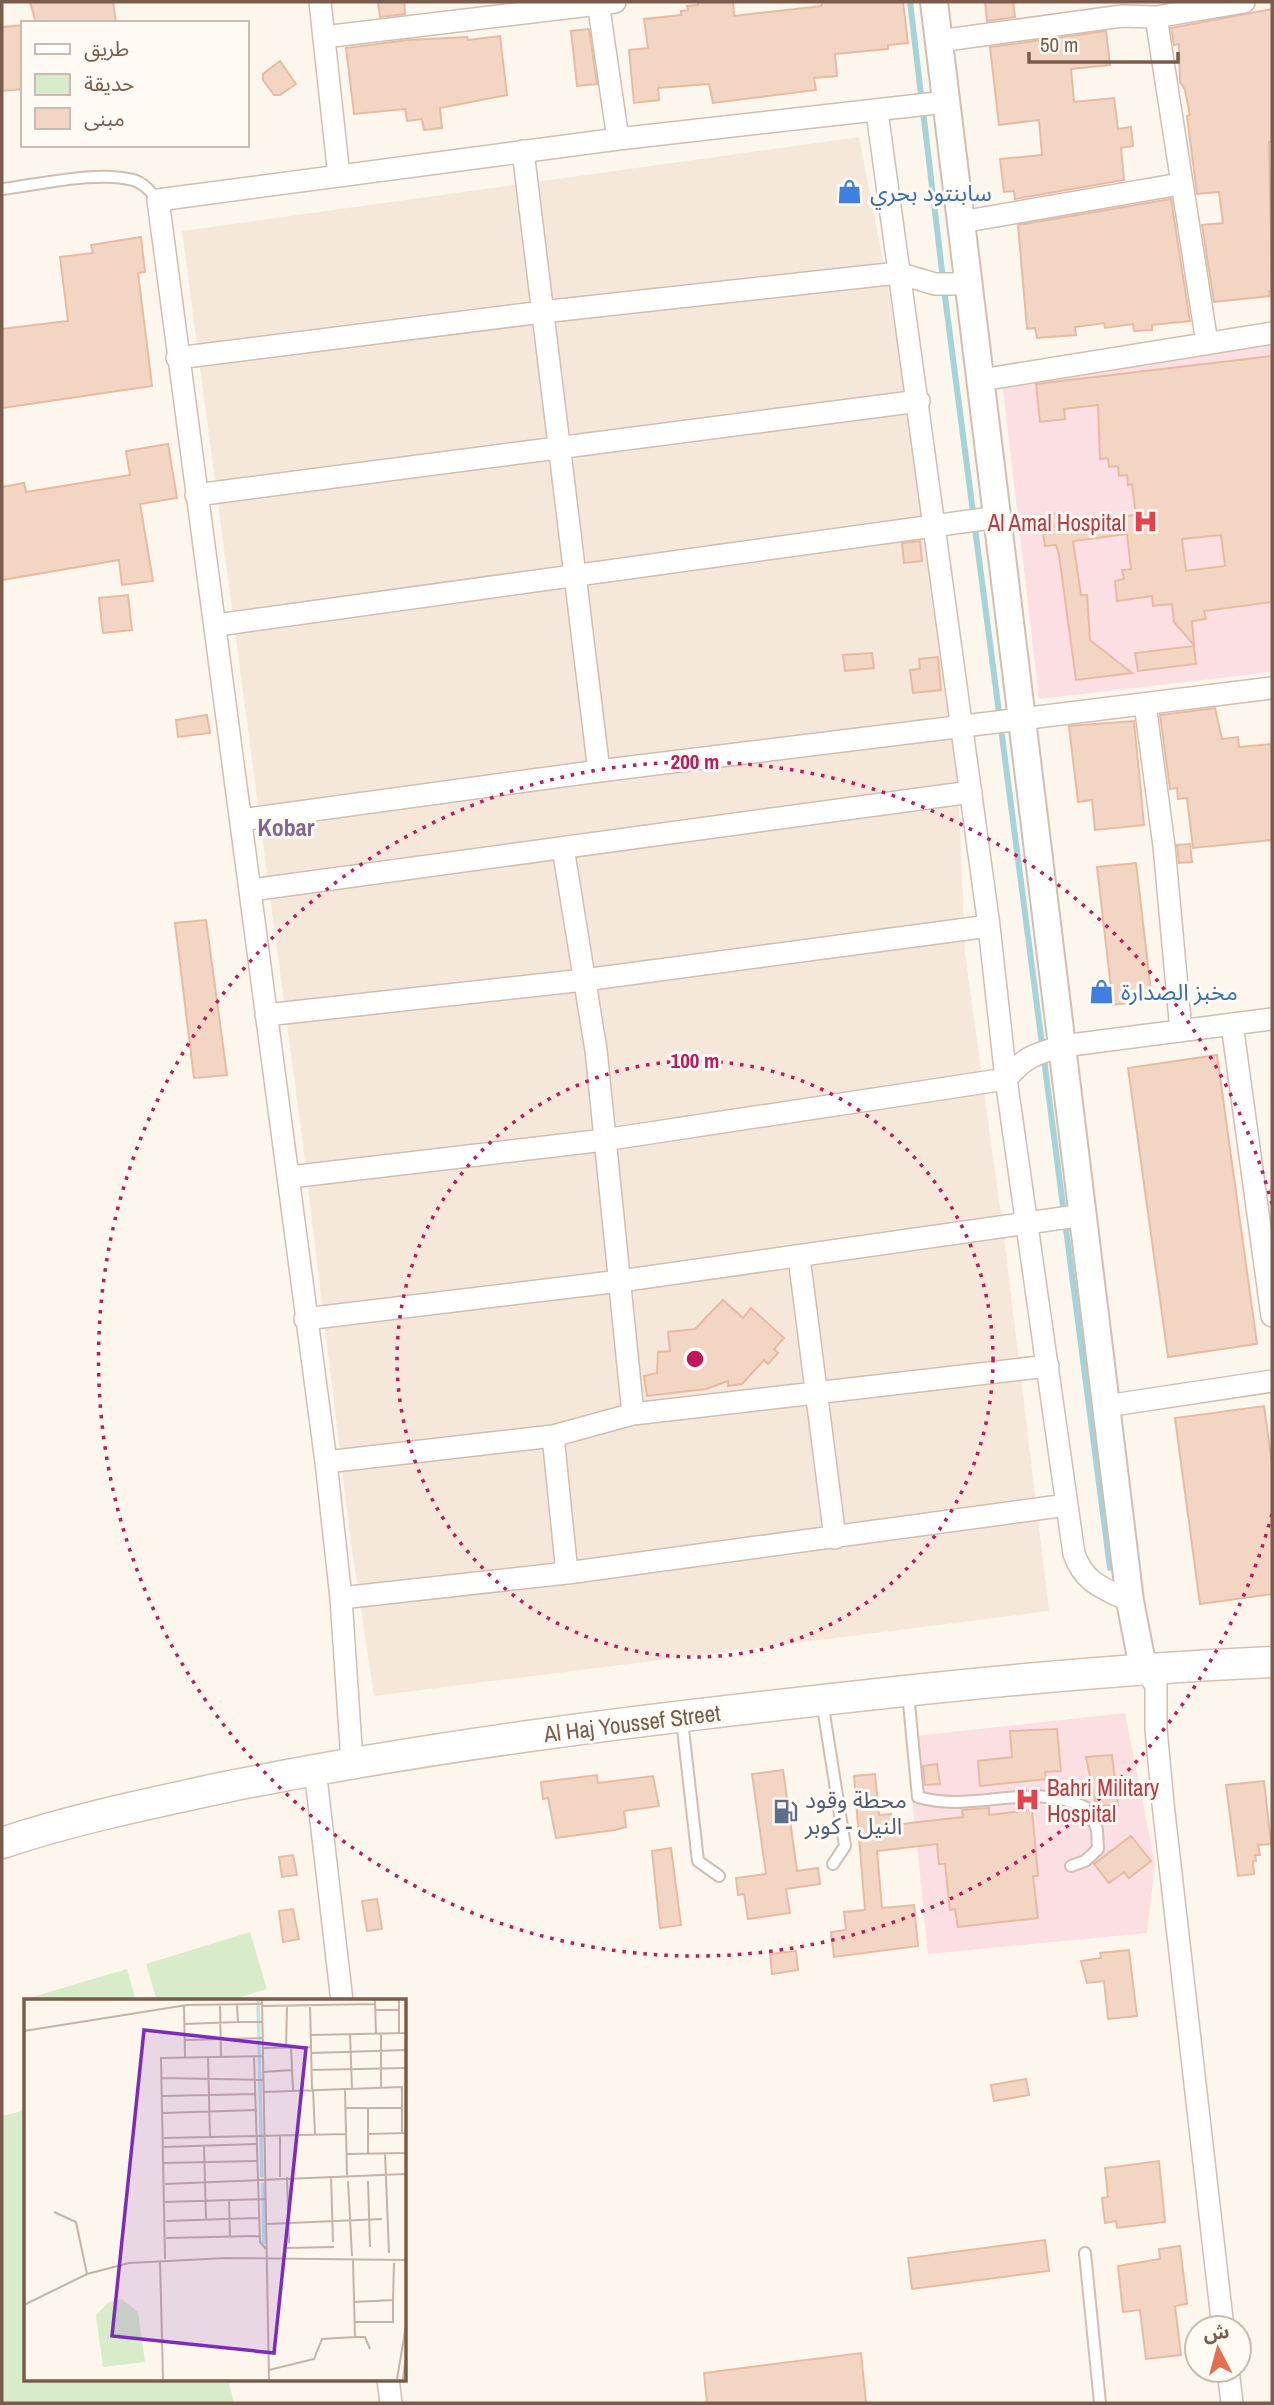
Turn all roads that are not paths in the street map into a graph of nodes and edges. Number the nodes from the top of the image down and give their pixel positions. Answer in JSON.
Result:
{"nodes":[{"id":1,"x":320,"y":2,"type":"edge"},
{"id":2,"x":604,"y":2,"type":"edge"},
{"id":3,"x":934,"y":2,"type":"edge"},
{"id":4,"x":1244,"y":2,"type":"edge"},
{"id":5,"x":1122,"y":9,"type":"edge"},
{"id":6,"x":1156,"y":17,"type":"junction"},
{"id":7,"x":324,"y":37,"type":"junction"},
{"id":8,"x":939,"y":41,"type":"junction"},
{"id":9,"x":930,"y":104,"type":"junction"},
{"id":10,"x":877,"y":111,"type":"junction"},
{"id":11,"x":618,"y":139,"type":"junction"},
{"id":12,"x":523,"y":151,"type":"junction"},
{"id":13,"x":339,"y":176,"type":"junction"},
{"id":14,"x":1180,"y":184,"type":"junction"},
{"id":15,"x":2,"y":190,"type":"edge"},
{"id":16,"x":158,"y":200,"type":"junction"},
{"id":17,"x":961,"y":222,"type":"junction"},
{"id":18,"x":898,"y":273,"type":"junction"},
{"id":19,"x":952,"y":283,"type":"junction"},
{"id":20,"x":542,"y":312,"type":"junction"},
{"id":21,"x":1272,"y":334,"type":"edge"},
{"id":22,"x":1207,"y":343,"type":"junction"},
{"id":23,"x":177,"y":358,"type":"junction"},
{"id":24,"x":981,"y":380,"type":"junction"},
{"id":25,"x":919,"y":401,"type":"junction"},
{"id":26,"x":559,"y":448,"type":"junction"},
{"id":27,"x":196,"y":495,"type":"junction"},
{"id":28,"x":982,"y":518,"type":"junction"},
{"id":29,"x":935,"y":524,"type":"junction"},
{"id":30,"x":575,"y":574,"type":"junction"},
{"id":31,"x":217,"y":625,"type":"junction"},
{"id":32,"x":1272,"y":688,"type":"edge"},
{"id":33,"x":1145,"y":704,"type":"junction"},
{"id":34,"x":1023,"y":720,"type":"junction"},
{"id":35,"x":962,"y":727,"type":"junction"},
{"id":36,"x":599,"y":771,"type":"junction"},
{"id":37,"x":971,"y":792,"type":"junction"},
{"id":38,"x":241,"y":820,"type":"junction"},
{"id":39,"x":563,"y":848,"type":"junction"},
{"id":40,"x":251,"y":890,"type":"junction"},
{"id":41,"x":989,"y":926,"type":"junction"},
{"id":42,"x":584,"y":980,"type":"junction"},
{"id":43,"x":266,"y":1015,"type":"junction"},
{"id":44,"x":1272,"y":1019,"type":"edge"},
{"id":45,"x":1232,"y":1024,"type":"junction"},
{"id":46,"x":1181,"y":1031,"type":"junction"},
{"id":47,"x":1050,"y":1049,"type":"junction"},
{"id":48,"x":1006,"y":1079,"type":"junction"},
{"id":49,"x":604,"y":1140,"type":"junction"},
{"id":50,"x":290,"y":1177,"type":"junction"},
{"id":51,"x":1071,"y":1216,"type":"junction"},
{"id":52,"x":1029,"y":1222,"type":"junction"},
{"id":53,"x":799,"y":1257,"type":"junction"},
{"id":54,"x":620,"y":1281,"type":"junction"},
{"id":55,"x":1272,"y":1316,"type":"edge"},
{"id":56,"x":305,"y":1319,"type":"junction"},
{"id":57,"x":1048,"y":1366,"type":"junction"},
{"id":58,"x":1272,"y":1381,"type":"edge"},
{"id":59,"x":817,"y":1394,"type":"junction"},
{"id":60,"x":1106,"y":1406,"type":"junction"},
{"id":61,"x":633,"y":1414,"type":"junction"},
{"id":62,"x":553,"y":1436,"type":"junction"},
{"id":63,"x":326,"y":1462,"type":"junction"},
{"id":64,"x":1067,"y":1505,"type":"junction"},
{"id":65,"x":835,"y":1538,"type":"junction"},
{"id":66,"x":568,"y":1573,"type":"junction"},
{"id":67,"x":341,"y":1598,"type":"junction"},
{"id":68,"x":1130,"y":1601,"type":"junction"},
{"id":69,"x":1272,"y":1662,"type":"edge"},
{"id":70,"x":1143,"y":1668,"type":"junction"},
{"id":71,"x":908,"y":1690,"type":"junction"},
{"id":72,"x":822,"y":1699,"type":"junction"},
{"id":73,"x":682,"y":1717,"type":"junction"},
{"id":74,"x":352,"y":1762,"type":"junction"},
{"id":75,"x":315,"y":1769,"type":"junction"},
{"id":76,"x":2,"y":1843,"type":"edge"},
{"id":77,"x":833,"y":1864,"type":"dead end"},
{"id":78,"x":1071,"y":1866,"type":"dead end"},
{"id":79,"x":719,"y":1876,"type":"dead end"},
{"id":80,"x":342,"y":1999,"type":"edge"},
{"id":81,"x":1085,"y":2253,"type":"dead end"},
{"id":82,"x":1221,"y":2314,"type":"edge"},
{"id":83,"x":388,"y":2380,"type":"edge"},
{"id":84,"x":1230,"y":2384,"type":"edge"},
{"id":85,"x":391,"y":2403,"type":"edge"},
{"id":86,"x":1100,"y":2403,"type":"edge"},
{"id":87,"x":1232,"y":2403,"type":"edge"}],
"edges":[{"from":1,"to":7,"type":"street"},
{"from":2,"to":7,"type":"street"},
{"from":2,"to":11,"type":"street"},
{"from":3,"to":8,"type":"street"},
{"from":4,"to":6,"type":"street"},
{"from":5,"to":6,"type":"street"},
{"from":5,"to":8,"type":"street"},
{"from":6,"to":14,"type":"street"},
{"from":7,"to":13,"type":"street"},
{"from":8,"to":9,"type":"street"},
{"from":9,"to":10,"type":"street"},
{"from":9,"to":17,"type":"street"},
{"from":10,"to":11,"type":"street"},
{"from":10,"to":18,"type":"street"},
{"from":11,"to":12,"type":"street"},
{"from":12,"to":13,"type":"street"},
{"from":12,"to":20,"type":"street"},
{"from":13,"to":16,"type":"street"},
{"from":14,"to":17,"type":"street"},
{"from":14,"to":22,"type":"street"},
{"from":15,"to":16,"type":"lane"},
{"from":16,"to":23,"type":"street"},
{"from":17,"to":19,"type":"street"},
{"from":18,"to":19,"type":"street"},
{"from":18,"to":20,"type":"street"},
{"from":18,"to":25,"type":"street"},
{"from":19,"to":24,"type":"street"},
{"from":20,"to":23,"type":"street"},
{"from":20,"to":26,"type":"street"},
{"from":21,"to":22,"type":"street"},
{"from":22,"to":24,"type":"street"},
{"from":23,"to":27,"type":"street"},
{"from":24,"to":28,"type":"street"},
{"from":25,"to":26,"type":"street"},
{"from":25,"to":29,"type":"street"},
{"from":26,"to":27,"type":"street"},
{"from":26,"to":30,"type":"street"},
{"from":27,"to":31,"type":"street"},
{"from":28,"to":29,"type":"street"},
{"from":28,"to":34,"type":"street"},
{"from":29,"to":30,"type":"street"},
{"from":29,"to":35,"type":"street"},
{"from":30,"to":31,"type":"street"},
{"from":30,"to":36,"type":"street"},
{"from":31,"to":38,"type":"street"},
{"from":32,"to":33,"type":"street"},
{"from":33,"to":34,"type":"street"},
{"from":33,"to":46,"type":"street"},
{"from":34,"to":35,"type":"street"},
{"from":34,"to":47,"type":"street"},
{"from":35,"to":36,"type":"street"},
{"from":35,"to":37,"type":"street"},
{"from":36,"to":38,"type":"street"},
{"from":37,"to":39,"type":"street"},
{"from":37,"to":41,"type":"street"},
{"from":38,"to":40,"type":"street"},
{"from":39,"to":40,"type":"street"},
{"from":39,"to":42,"type":"street"},
{"from":40,"to":43,"type":"street"},
{"from":41,"to":42,"type":"street"},
{"from":41,"to":48,"type":"street"},
{"from":42,"to":43,"type":"street"},
{"from":42,"to":49,"type":"street"},
{"from":43,"to":50,"type":"street"},
{"from":44,"to":45,"type":"street"},
{"from":45,"to":46,"type":"street"},
{"from":45,"to":55,"type":"street"},
{"from":46,"to":47,"type":"street"},
{"from":47,"to":48,"type":"street"},
{"from":47,"to":51,"type":"street"},
{"from":48,"to":49,"type":"street"},
{"from":48,"to":52,"type":"street"},
{"from":49,"to":50,"type":"street"},
{"from":49,"to":54,"type":"street"},
{"from":50,"to":56,"type":"street"},
{"from":51,"to":52,"type":"street"},
{"from":51,"to":60,"type":"street"},
{"from":52,"to":53,"type":"street"},
{"from":52,"to":57,"type":"street"},
{"from":53,"to":54,"type":"street"},
{"from":53,"to":59,"type":"street"},
{"from":54,"to":56,"type":"street"},
{"from":54,"to":61,"type":"street"},
{"from":56,"to":63,"type":"street"},
{"from":57,"to":59,"type":"street"},
{"from":57,"to":64,"type":"street"},
{"from":58,"to":60,"type":"street"},
{"from":59,"to":61,"type":"street"},
{"from":59,"to":65,"type":"street"},
{"from":60,"to":68,"type":"street"},
{"from":61,"to":62,"type":"street"},
{"from":62,"to":63,"type":"street"},
{"from":62,"to":66,"type":"street"},
{"from":63,"to":67,"type":"street"},
{"from":64,"to":65,"type":"street"},
{"from":64,"to":68,"type":"street"},
{"from":65,"to":66,"type":"street"},
{"from":66,"to":67,"type":"street"},
{"from":67,"to":74,"type":"street"},
{"from":68,"to":70,"type":"street"},
{"from":69,"to":70,"type":"main road","name":"Al Haj Youssef Street"},
{"from":70,"to":71,"type":"main road","name":"Al Haj Youssef Street"},
{"from":70,"to":82,"type":"street"},
{"from":71,"to":72,"type":"main road","name":"Al Haj Youssef Street"},
{"from":71,"to":78,"type":"lane"},
{"from":72,"to":73,"type":"main road","name":"Al Haj Youssef Street"},
{"from":72,"to":77,"type":"lane"},
{"from":73,"to":74,"type":"main road","name":"Al Haj Youssef Street"},
{"from":73,"to":79,"type":"lane"},
{"from":74,"to":75,"type":"main road","name":"Al Haj Youssef Street"},
{"from":75,"to":76,"type":"main road","name":"Al Haj Youssef Street"},
{"from":75,"to":80,"type":"street"},
{"from":81,"to":86,"type":"lane"},
{"from":83,"to":85,"type":"street"},
{"from":84,"to":87,"type":"street"}]}
